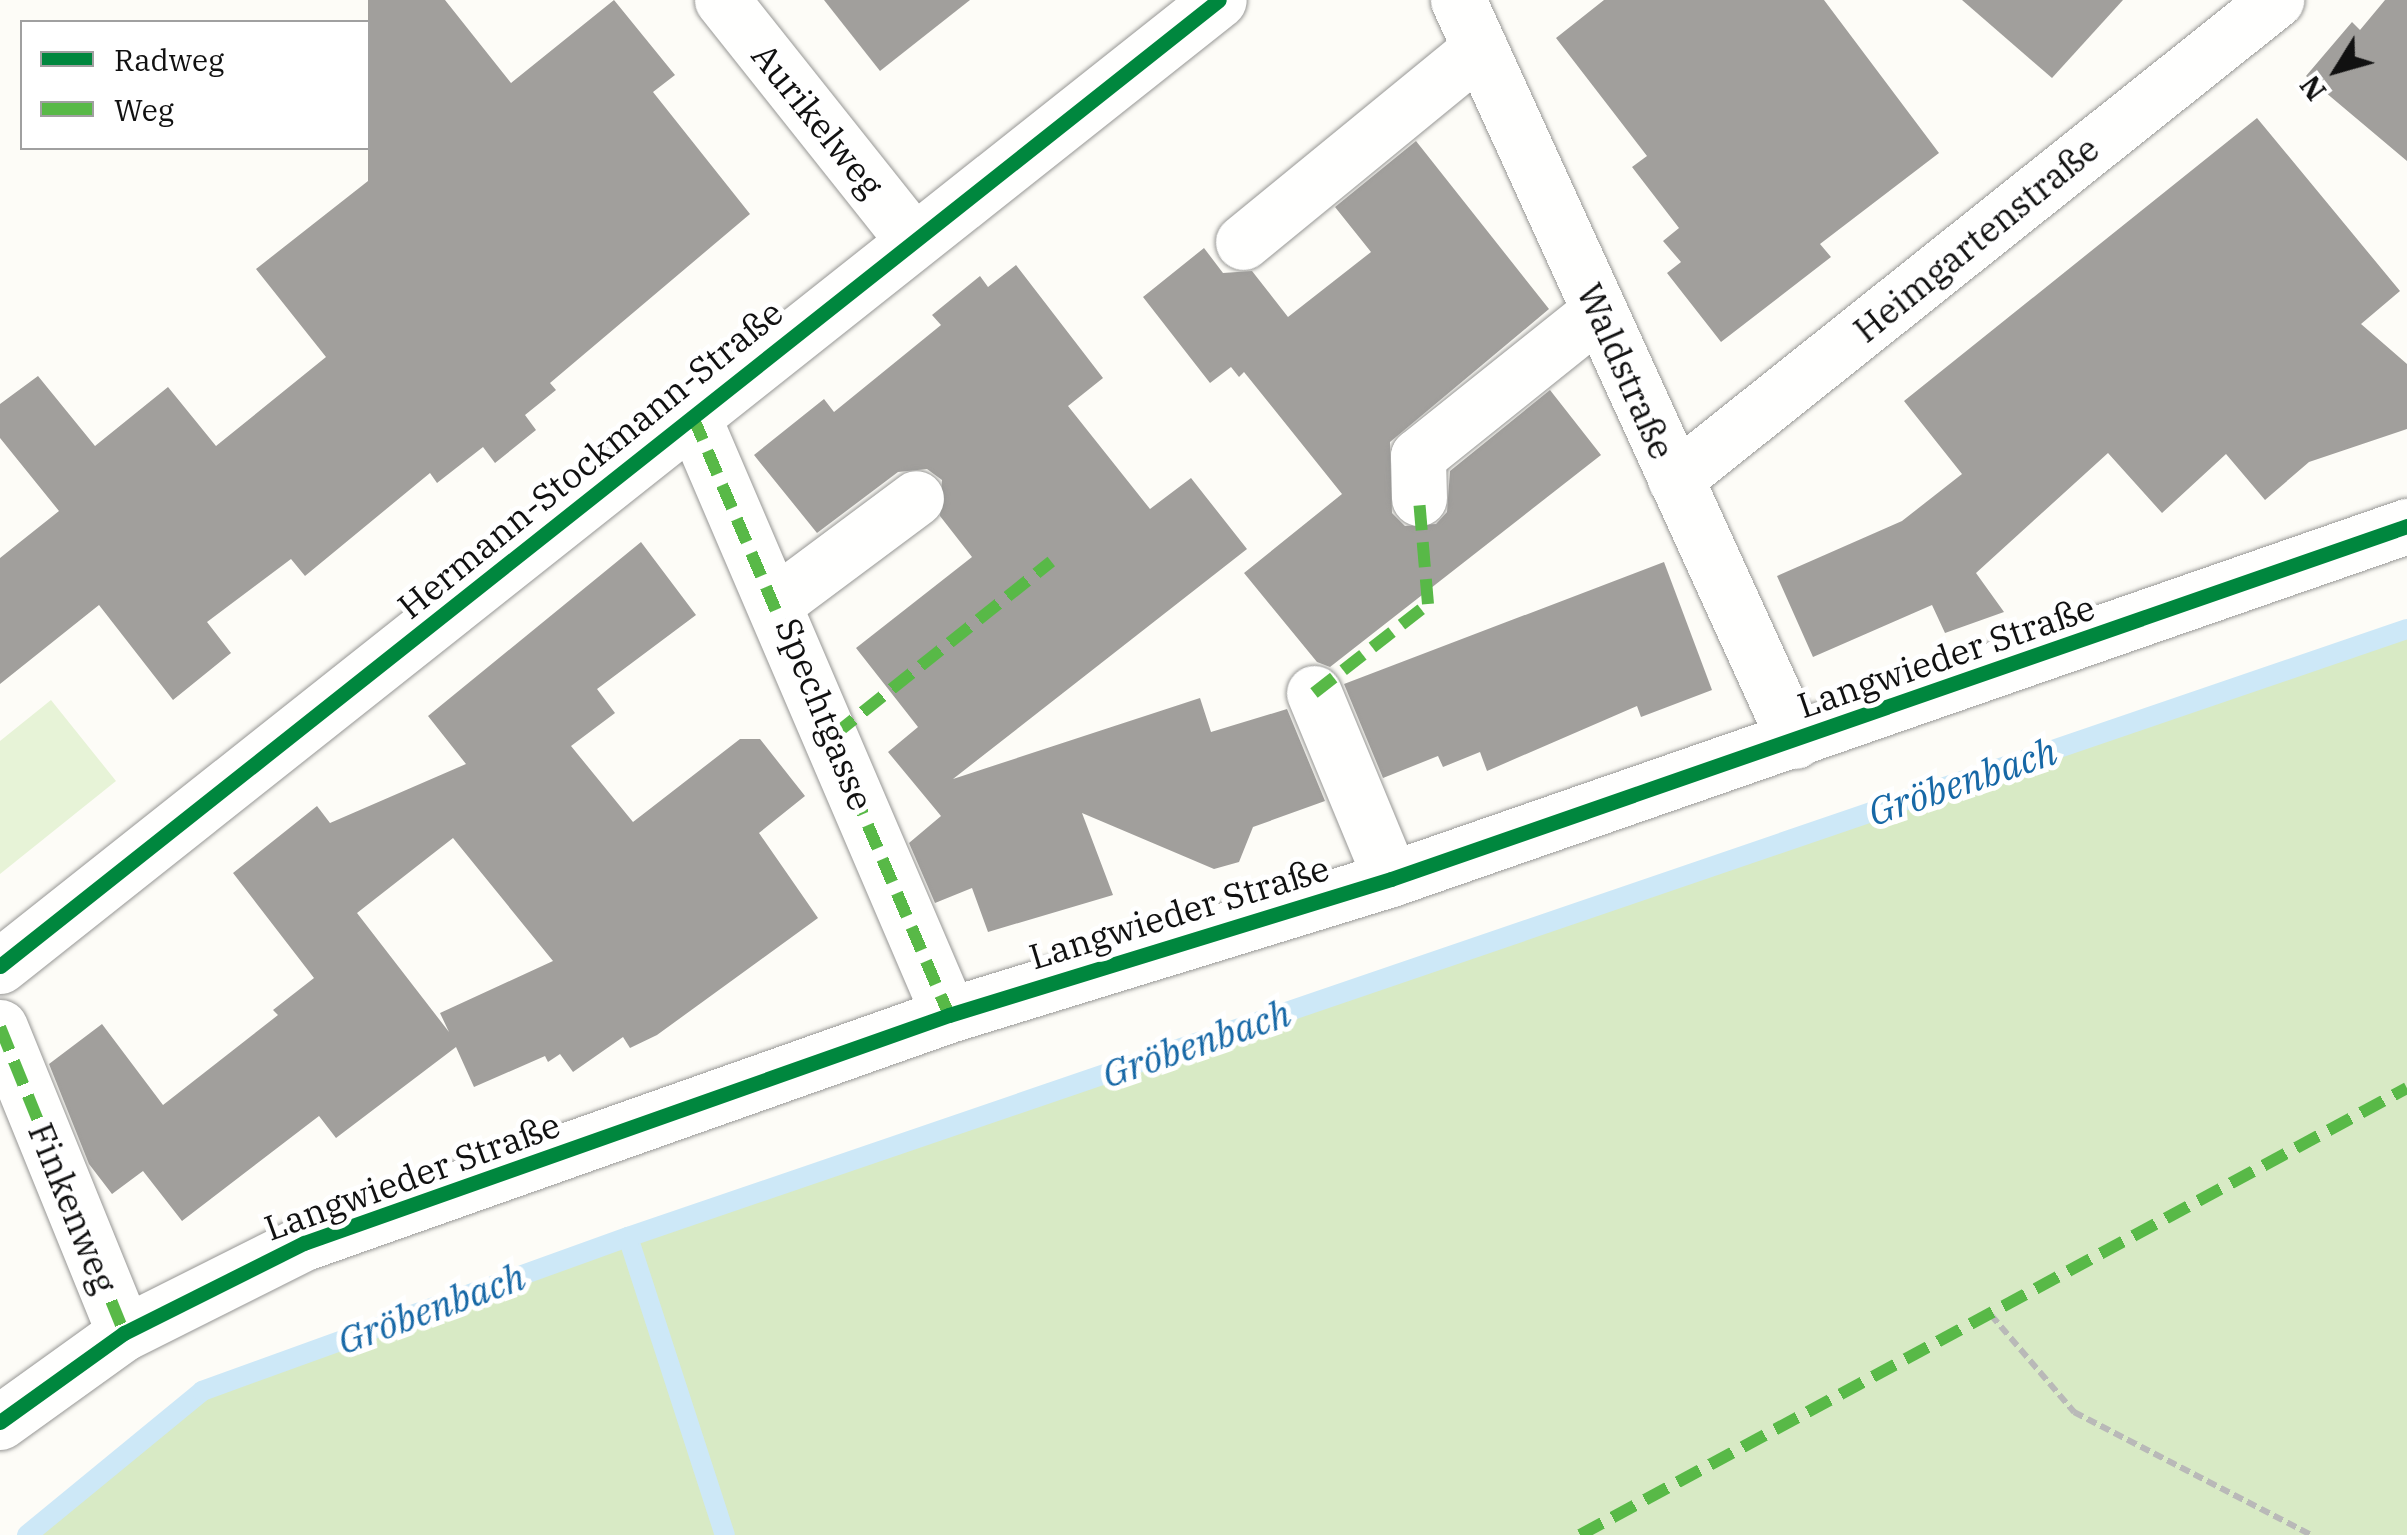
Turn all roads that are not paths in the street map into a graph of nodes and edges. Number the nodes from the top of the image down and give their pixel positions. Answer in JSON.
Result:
{"nodes":[{"id":1,"x":722,"y":0,"type":"edge"},
{"id":2,"x":1219,"y":0,"type":"edge"},
{"id":3,"x":2276,"y":0,"type":"edge"},
{"id":4,"x":1469,"y":24,"type":"edge"},
{"id":5,"x":913,"y":240,"type":"junction"},
{"id":6,"x":1242,"y":242,"type":"dead end"},
{"id":7,"x":1599,"y":311,"type":"junction"},
{"id":8,"x":693,"y":417,"type":"junction"},
{"id":9,"x":1676,"y":479,"type":"junction"},
{"id":10,"x":916,"y":498,"type":"dead end"},
{"id":11,"x":1419,"y":498,"type":"dead end"},
{"id":12,"x":2407,"y":526,"type":"edge"},
{"id":13,"x":778,"y":601,"type":"junction"},
{"id":14,"x":1314,"y":693,"type":"dead end"},
{"id":15,"x":1795,"y":741,"type":"junction"},
{"id":16,"x":1390,"y":879,"type":"junction"},
{"id":17,"x":0,"y":966,"type":"edge"},
{"id":18,"x":948,"y":1015,"type":"junction"},
{"id":19,"x":0,"y":1028,"type":"edge"},
{"id":20,"x":124,"y":1333,"type":"junction"},
{"id":21,"x":0,"y":1422,"type":"edge"}],
"edges":[{"from":1,"to":5,"type":"street","name":"Aurikelweg"},
{"from":2,"to":5,"type":"street","name":"Hermann-Stockmann-Straße"},
{"from":3,"to":9,"type":"street","name":"Heimgartenstraße"},
{"from":4,"to":6,"type":"street"},
{"from":4,"to":7,"type":"street","name":"Waldstraße"},
{"from":5,"to":8,"type":"street","name":"Hermann-Stockmann-Straße"},
{"from":7,"to":9,"type":"street","name":"Waldstraße"},
{"from":7,"to":11,"type":"street"},
{"from":8,"to":13,"type":"street","name":"Spechtgasse"},
{"from":8,"to":17,"type":"street","name":"Hermann-Stockmann-Straße"},
{"from":9,"to":15,"type":"street","name":"Waldstraße"},
{"from":10,"to":13,"type":"street"},
{"from":12,"to":15,"type":"street","name":"Langwieder Straße"},
{"from":13,"to":18,"type":"street","name":"Spechtgasse"},
{"from":14,"to":16,"type":"street"},
{"from":15,"to":16,"type":"street","name":"Langwieder Straße"},
{"from":16,"to":18,"type":"street","name":"Langwieder Straße"},
{"from":18,"to":20,"type":"street","name":"Langwieder Straße"},
{"from":19,"to":20,"type":"street","name":"Finkenweg"},
{"from":20,"to":21,"type":"street","name":"Langwieder Straße"}]}
